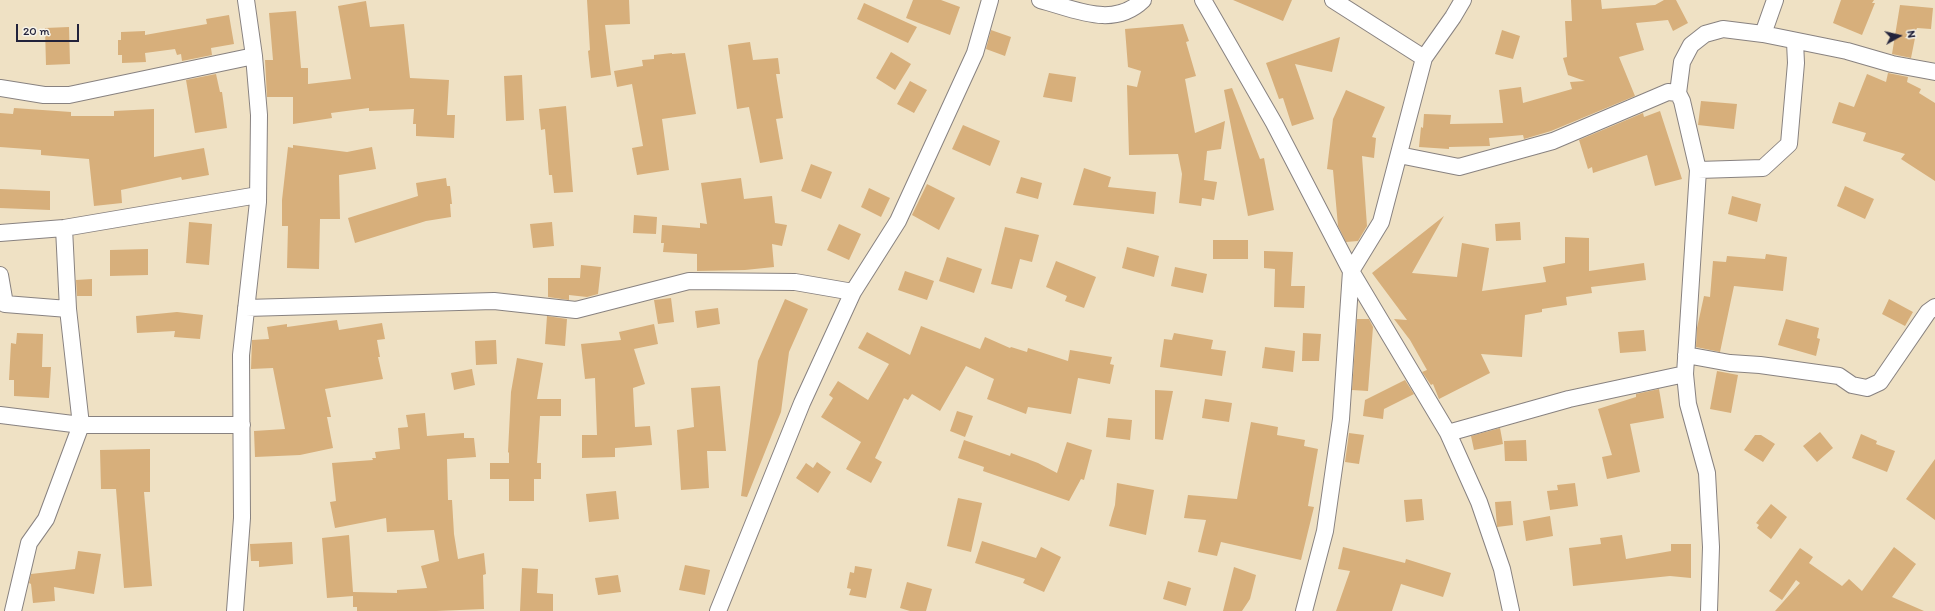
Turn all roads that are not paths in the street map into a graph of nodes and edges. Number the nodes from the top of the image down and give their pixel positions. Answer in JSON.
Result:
{"nodes":[{"id":1,"x":246,"y":0,"type":"edge"},
{"id":2,"x":990,"y":0,"type":"edge"},
{"id":3,"x":1040,"y":0,"type":"edge"},
{"id":4,"x":1143,"y":0,"type":"edge"},
{"id":5,"x":1203,"y":0,"type":"edge"},
{"id":6,"x":1333,"y":0,"type":"edge"},
{"id":7,"x":1463,"y":0,"type":"edge"},
{"id":8,"x":1775,"y":0,"type":"edge"},
{"id":9,"x":1763,"y":34,"type":"junction"},
{"id":10,"x":1795,"y":42,"type":"junction"},
{"id":11,"x":254,"y":56,"type":"junction"},
{"id":12,"x":1424,"y":58,"type":"junction"},
{"id":13,"x":1935,"y":72,"type":"edge"},
{"id":14,"x":0,"y":88,"type":"edge"},
{"id":15,"x":1678,"y":93,"type":"junction"},
{"id":16,"x":1399,"y":155,"type":"junction"},
{"id":17,"x":1698,"y":170,"type":"junction"},
{"id":18,"x":258,"y":194,"type":"junction"},
{"id":19,"x":64,"y":228,"type":"junction"},
{"id":20,"x":0,"y":233,"type":"edge"},
{"id":21,"x":1351,"y":271,"type":"junction"},
{"id":22,"x":0,"y":275,"type":"edge"},
{"id":23,"x":853,"y":292,"type":"junction"},
{"id":24,"x":246,"y":308,"type":"junction"},
{"id":25,"x":1935,"y":308,"type":"edge"},
{"id":26,"x":68,"y":309,"type":"junction"},
{"id":27,"x":1686,"y":355,"type":"junction"},
{"id":28,"x":1685,"y":374,"type":"junction"},
{"id":29,"x":0,"y":416,"type":"edge"},
{"id":30,"x":81,"y":425,"type":"junction"},
{"id":31,"x":242,"y":425,"type":"junction"},
{"id":32,"x":1448,"y":433,"type":"junction"},
{"id":33,"x":13,"y":611,"type":"edge"},
{"id":34,"x":235,"y":611,"type":"edge"},
{"id":35,"x":718,"y":611,"type":"edge"},
{"id":36,"x":1304,"y":611,"type":"edge"},
{"id":37,"x":1511,"y":611,"type":"edge"},
{"id":38,"x":1709,"y":611,"type":"edge"}],
"edges":[{"from":1,"to":11,"type":"street"},
{"from":2,"to":23,"type":"street"},
{"from":3,"to":4,"type":"street"},
{"from":5,"to":21,"type":"street"},
{"from":6,"to":12,"type":"street"},
{"from":7,"to":12,"type":"street"},
{"from":8,"to":9,"type":"street"},
{"from":9,"to":10,"type":"street"},
{"from":9,"to":15,"type":"street"},
{"from":10,"to":13,"type":"street"},
{"from":10,"to":17,"type":"street"},
{"from":11,"to":14,"type":"street"},
{"from":11,"to":18,"type":"street"},
{"from":12,"to":16,"type":"street"},
{"from":15,"to":16,"type":"street"},
{"from":15,"to":17,"type":"street"},
{"from":16,"to":21,"type":"street"},
{"from":17,"to":27,"type":"street"},
{"from":18,"to":19,"type":"street"},
{"from":18,"to":24,"type":"street"},
{"from":19,"to":20,"type":"street"},
{"from":19,"to":26,"type":"street"},
{"from":21,"to":32,"type":"street"},
{"from":21,"to":36,"type":"street"},
{"from":22,"to":26,"type":"street"},
{"from":23,"to":24,"type":"street"},
{"from":23,"to":35,"type":"street"},
{"from":24,"to":31,"type":"street"},
{"from":25,"to":27,"type":"street"},
{"from":26,"to":30,"type":"street"},
{"from":27,"to":28,"type":"street"},
{"from":28,"to":32,"type":"street"},
{"from":28,"to":38,"type":"street"},
{"from":29,"to":30,"type":"street"},
{"from":30,"to":31,"type":"street"},
{"from":30,"to":33,"type":"street"},
{"from":31,"to":34,"type":"street"},
{"from":32,"to":37,"type":"street"}]}
